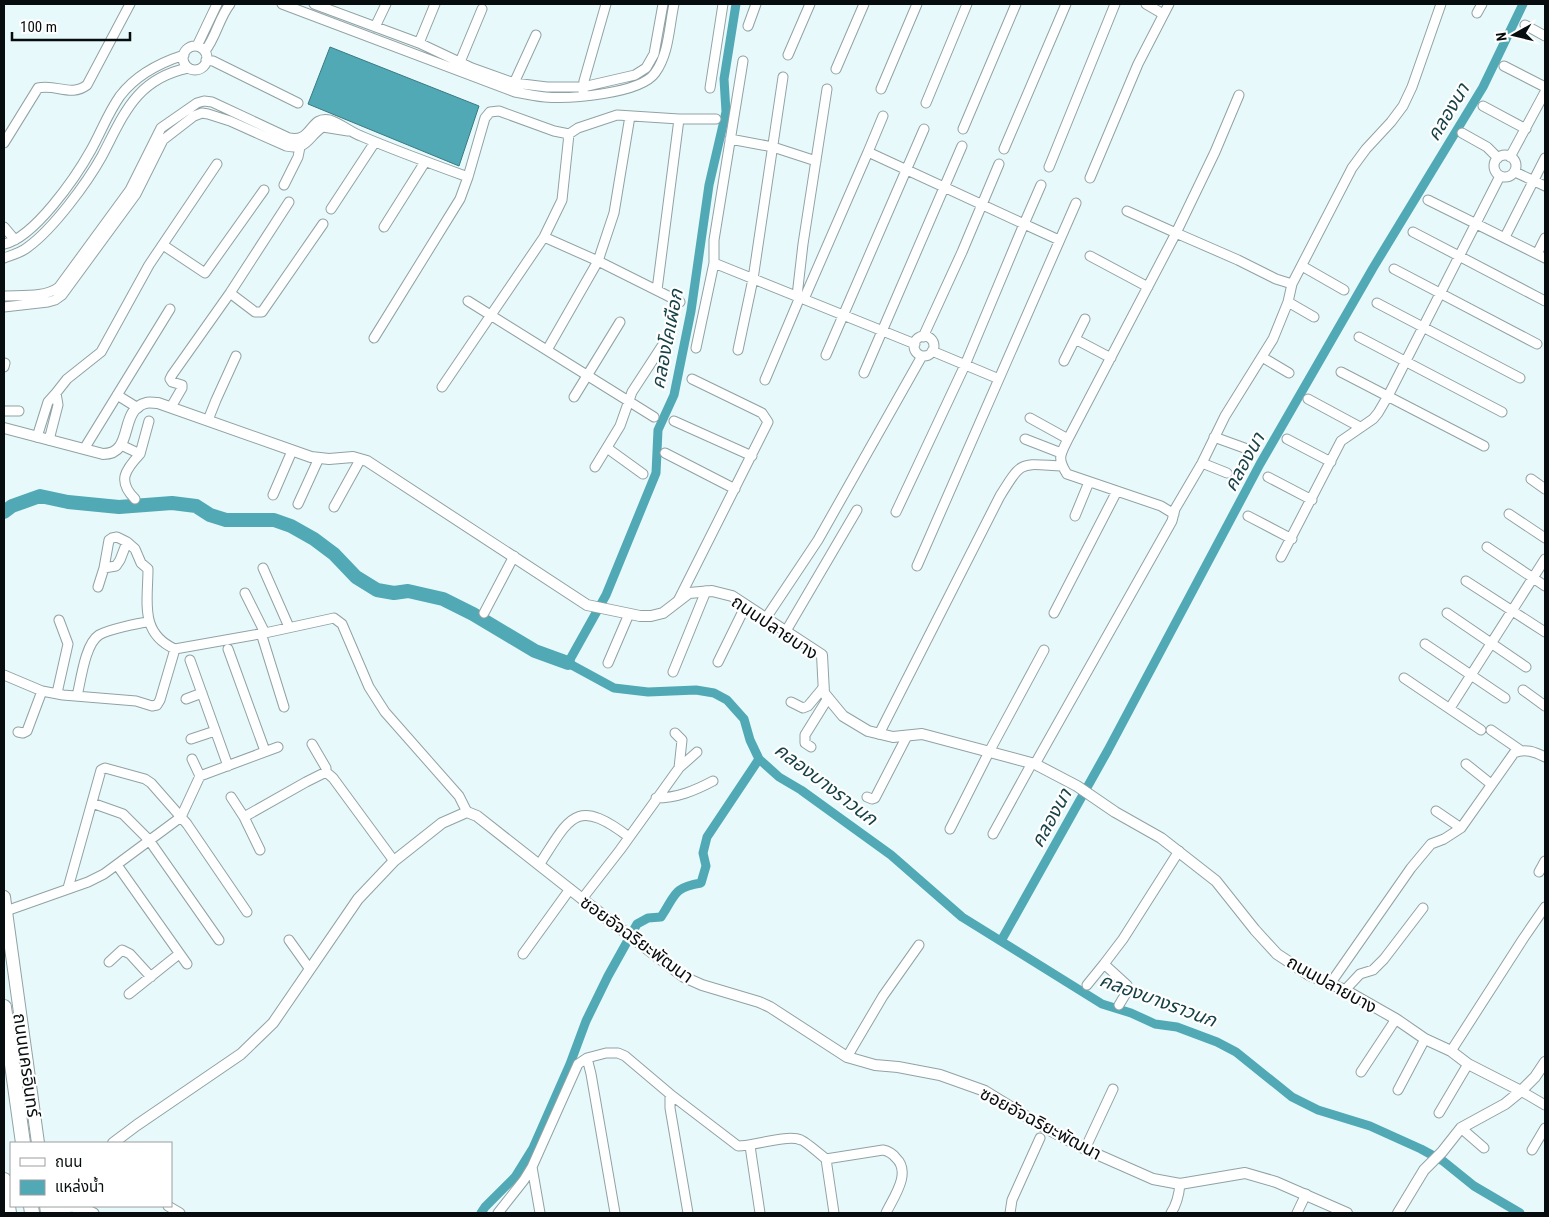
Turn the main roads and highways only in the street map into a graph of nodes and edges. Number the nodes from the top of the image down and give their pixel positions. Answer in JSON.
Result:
{"nodes":[{"id":1,"x":4,"y":897,"type":"edge"},
{"id":2,"x":4,"y":1007,"type":"edge"},
{"id":3,"x":22,"y":1142,"type":"edge"},
{"id":4,"x":38,"y":1142,"type":"edge"},
{"id":5,"x":4,"y":1180,"type":"edge"},
{"id":6,"x":8,"y":1213,"type":"edge"}],
"edges":[{"from":1,"to":4,"type":"main road","name":"ถนนนครอินทร์"},
{"from":2,"to":3,"type":"main road","name":"ถนนนครอินทร์"},
{"from":5,"to":6,"type":"main road"}]}
